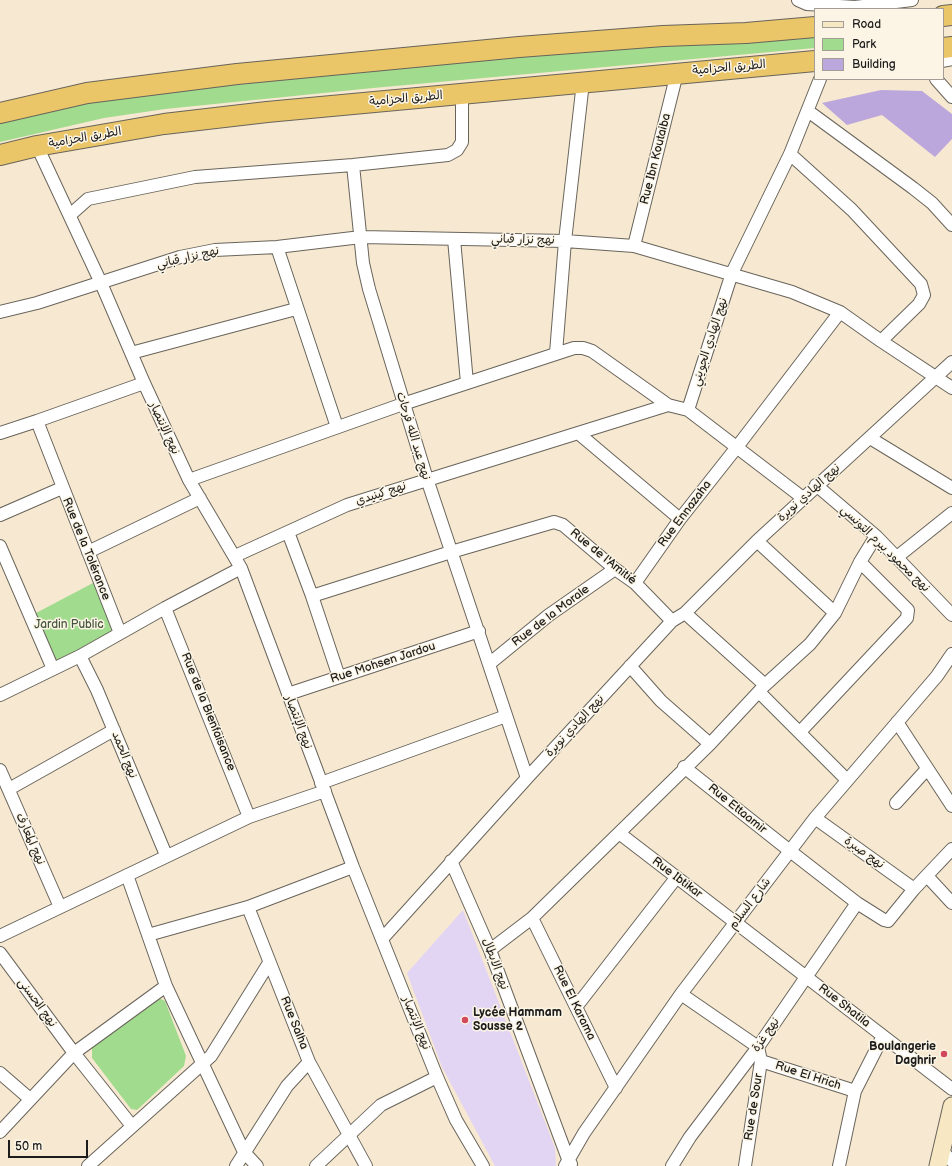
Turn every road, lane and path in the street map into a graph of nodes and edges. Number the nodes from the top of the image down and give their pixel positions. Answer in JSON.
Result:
{"nodes":[{"id":1,"x":798,"y":0,"type":"edge"},
{"id":2,"x":910,"y":0,"type":"edge"},
{"id":3,"x":814,"y":27,"type":"edge"},
{"id":4,"x":814,"y":61,"type":"edge"},
{"id":5,"x":677,"y":73,"type":"junction"},
{"id":6,"x":820,"y":80,"type":"edge"},
{"id":7,"x":937,"y":80,"type":"edge"},
{"id":8,"x":583,"y":82,"type":"junction"},
{"id":9,"x":462,"y":94,"type":"junction"},
{"id":10,"x":952,"y":97,"type":"edge"},
{"id":11,"x":1,"y":111,"type":"edge"},
{"id":12,"x":808,"y":111,"type":"junction"},
{"id":13,"x":37,"y":146,"type":"junction"},
{"id":14,"x":790,"y":154,"type":"junction"},
{"id":15,"x":0,"y":155,"type":"edge"},
{"id":16,"x":353,"y":165,"type":"junction"},
{"id":17,"x":70,"y":215,"type":"junction"},
{"id":18,"x":952,"y":225,"type":"edge"},
{"id":19,"x":360,"y":237,"type":"junction"},
{"id":20,"x":454,"y":239,"type":"junction"},
{"id":21,"x":565,"y":241,"type":"junction"},
{"id":22,"x":634,"y":246,"type":"junction"},
{"id":23,"x":277,"y":247,"type":"junction"},
{"id":24,"x":732,"y":274,"type":"junction"},
{"id":25,"x":101,"y":283,"type":"junction"},
{"id":26,"x":296,"y":310,"type":"junction"},
{"id":27,"x":0,"y":312,"type":"edge"},
{"id":28,"x":840,"y":312,"type":"junction"},
{"id":29,"x":880,"y":341,"type":"junction"},
{"id":30,"x":131,"y":353,"type":"junction"},
{"id":31,"x":556,"y":353,"type":"junction"},
{"id":32,"x":952,"y":362,"type":"edge"},
{"id":33,"x":936,"y":377,"type":"junction"},
{"id":34,"x":144,"y":383,"type":"junction"},
{"id":35,"x":467,"y":383,"type":"junction"},
{"id":36,"x":952,"y":388,"type":"edge"},
{"id":37,"x":403,"y":404,"type":"junction"},
{"id":38,"x":668,"y":405,"type":"junction"},
{"id":39,"x":688,"y":410,"type":"junction"},
{"id":40,"x":37,"y":422,"type":"junction"},
{"id":41,"x":337,"y":427,"type":"junction"},
{"id":42,"x":0,"y":433,"type":"edge"},
{"id":43,"x":578,"y":433,"type":"junction"},
{"id":44,"x":870,"y":438,"type":"junction"},
{"id":45,"x":738,"y":447,"type":"junction"},
{"id":46,"x":188,"y":480,"type":"junction"},
{"id":47,"x":426,"y":480,"type":"junction"},
{"id":48,"x":816,"y":485,"type":"junction"},
{"id":49,"x":62,"y":488,"type":"junction"},
{"id":50,"x":952,"y":488,"type":"edge"},
{"id":51,"x":200,"y":498,"type":"junction"},
{"id":52,"x":803,"y":498,"type":"junction"},
{"id":53,"x":952,"y":513,"type":"edge"},
{"id":54,"x":0,"y":515,"type":"edge"},
{"id":55,"x":680,"y":519,"type":"junction"},
{"id":56,"x":288,"y":532,"type":"junction"},
{"id":57,"x":876,"y":536,"type":"junction"},
{"id":58,"x":757,"y":541,"type":"junction"},
{"id":59,"x":0,"y":546,"type":"edge"},
{"id":60,"x":88,"y":552,"type":"junction"},
{"id":61,"x":451,"y":552,"type":"junction"},
{"id":62,"x":235,"y":556,"type":"junction"},
{"id":63,"x":898,"y":557,"type":"junction"},
{"id":64,"x":860,"y":562,"type":"junction"},
{"id":65,"x":241,"y":568,"type":"junction"},
{"id":66,"x":615,"y":569,"type":"junction"},
{"id":67,"x":635,"y":583,"type":"junction"},
{"id":68,"x":312,"y":596,"type":"junction"},
{"id":69,"x":165,"y":608,"type":"junction"},
{"id":70,"x":685,"y":613,"type":"junction"},
{"id":71,"x":835,"y":614,"type":"junction"},
{"id":72,"x":952,"y":615,"type":"edge"},
{"id":73,"x":672,"y":621,"type":"junction"},
{"id":74,"x":479,"y":631,"type":"junction"},
{"id":75,"x":120,"y":633,"type":"junction"},
{"id":76,"x":952,"y":654,"type":"edge"},
{"id":77,"x":80,"y":656,"type":"junction"},
{"id":78,"x":489,"y":664,"type":"junction"},
{"id":79,"x":630,"y":666,"type":"junction"},
{"id":80,"x":53,"y":669,"type":"junction"},
{"id":81,"x":339,"y":677,"type":"junction"},
{"id":82,"x":762,"y":688,"type":"junction"},
{"id":83,"x":288,"y":694,"type":"junction"},
{"id":84,"x":0,"y":695,"type":"edge"},
{"id":85,"x":506,"y":716,"type":"junction"},
{"id":86,"x":897,"y":722,"type":"junction"},
{"id":87,"x":114,"y":730,"type":"junction"},
{"id":88,"x":800,"y":732,"type":"junction"},
{"id":89,"x":710,"y":744,"type":"junction"},
{"id":90,"x":684,"y":767,"type":"junction"},
{"id":91,"x":927,"y":769,"type":"junction"},
{"id":92,"x":0,"y":770,"type":"edge"},
{"id":93,"x":527,"y":778,"type":"junction"},
{"id":94,"x":847,"y":780,"type":"junction"},
{"id":95,"x":323,"y":787,"type":"junction"},
{"id":96,"x":9,"y":789,"type":"junction"},
{"id":97,"x":896,"y":803,"type":"dead end"},
{"id":98,"x":952,"y":806,"type":"edge"},
{"id":99,"x":249,"y":817,"type":"junction"},
{"id":100,"x":815,"y":818,"type":"junction"},
{"id":101,"x":619,"y":833,"type":"junction"},
{"id":102,"x":952,"y":849,"type":"edge"},
{"id":103,"x":790,"y":852,"type":"junction"},
{"id":104,"x":166,"y":856,"type":"junction"},
{"id":105,"x":451,"y":862,"type":"junction"},
{"id":106,"x":353,"y":867,"type":"junction"},
{"id":107,"x":127,"y":875,"type":"junction"},
{"id":108,"x":927,"y":876,"type":"junction"},
{"id":109,"x":676,"y":878,"type":"junction"},
{"id":110,"x":914,"y":889,"type":"junction"},
{"id":111,"x":857,"y":903,"type":"junction"},
{"id":112,"x":952,"y":903,"type":"edge"},
{"id":113,"x":60,"y":907,"type":"junction"},
{"id":114,"x":248,"y":907,"type":"junction"},
{"id":115,"x":532,"y":918,"type":"junction"},
{"id":116,"x":737,"y":923,"type":"junction"},
{"id":117,"x":148,"y":935,"type":"junction"},
{"id":118,"x":0,"y":936,"type":"edge"},
{"id":119,"x":382,"y":939,"type":"junction"},
{"id":120,"x":490,"y":950,"type":"junction"},
{"id":121,"x":0,"y":953,"type":"edge"},
{"id":122,"x":270,"y":963,"type":"junction"},
{"id":123,"x":807,"y":977,"type":"junction"},
{"id":124,"x":166,"y":986,"type":"junction"},
{"id":125,"x":681,"y":994,"type":"junction"},
{"id":126,"x":576,"y":1007,"type":"junction"},
{"id":127,"x":883,"y":1036,"type":"junction"},
{"id":128,"x":758,"y":1047,"type":"junction"},
{"id":129,"x":74,"y":1053,"type":"junction"},
{"id":130,"x":761,"y":1061,"type":"junction"},
{"id":131,"x":310,"y":1062,"type":"junction"},
{"id":132,"x":202,"y":1065,"type":"junction"},
{"id":133,"x":0,"y":1073,"type":"edge"},
{"id":134,"x":437,"y":1077,"type":"junction"},
{"id":135,"x":616,"y":1088,"type":"junction"},
{"id":136,"x":952,"y":1089,"type":"edge"},
{"id":137,"x":855,"y":1091,"type":"junction"},
{"id":138,"x":30,"y":1099,"type":"junction"},
{"id":139,"x":952,"y":1106,"type":"edge"},
{"id":140,"x":132,"y":1126,"type":"junction"},
{"id":141,"x":0,"y":1132,"type":"edge"},
{"id":142,"x":348,"y":1134,"type":"junction"},
{"id":143,"x":244,"y":1152,"type":"junction"},
{"id":144,"x":947,"y":1156,"type":"edge"},
{"id":145,"x":569,"y":1164,"type":"edge"},
{"id":146,"x":88,"y":1166,"type":"edge"},
{"id":147,"x":236,"y":1166,"type":"edge"},
{"id":148,"x":257,"y":1166,"type":"edge"},
{"id":149,"x":316,"y":1166,"type":"edge"},
{"id":150,"x":366,"y":1166,"type":"edge"},
{"id":151,"x":483,"y":1166,"type":"edge"},
{"id":152,"x":672,"y":1166,"type":"edge"},
{"id":153,"x":744,"y":1166,"type":"edge"},
{"id":154,"x":839,"y":1166,"type":"edge"},
{"id":155,"x":938,"y":1166,"type":"edge"}],
"edges":[{"from":1,"to":2,"type":"street"},
{"from":3,"to":11,"type":"highway"},
{"from":4,"to":5,"type":"highway","name":"الطريق الحزامية"},
{"from":5,"to":8,"type":"highway","name":"الطريق الحزامية"},
{"from":5,"to":22,"type":"street","name":"Rue Ibn Koutaiba"},
{"from":6,"to":12,"type":"street"},
{"from":7,"to":10,"type":"street"},
{"from":8,"to":9,"type":"highway","name":"الطريق الحزامية"},
{"from":8,"to":21,"type":"street"},
{"from":9,"to":13,"type":"highway","name":"الطريق الحزامية"},
{"from":9,"to":16,"type":"street"},
{"from":12,"to":14,"type":"street"},
{"from":12,"to":18,"type":"street"},
{"from":13,"to":15,"type":"highway","name":"الطريق الحزامية"},
{"from":13,"to":17,"type":"street","name":"نهج الإنتصار"},
{"from":14,"to":24,"type":"street"},
{"from":14,"to":29,"type":"street"},
{"from":16,"to":17,"type":"street"},
{"from":16,"to":19,"type":"street","name":"نهج عبد الله فرحات"},
{"from":17,"to":25,"type":"street","name":"نهج الإنتصار"},
{"from":19,"to":20,"type":"street","name":"نهج نزار قباني"},
{"from":19,"to":23,"type":"street","name":"نهج نزار قباني"},
{"from":19,"to":37,"type":"street","name":"نهج عبد الله فرحات"},
{"from":20,"to":21,"type":"street","name":"نهج نزار قباني"},
{"from":20,"to":35,"type":"street"},
{"from":21,"to":22,"type":"street","name":"نهج نزار قباني"},
{"from":21,"to":31,"type":"street"},
{"from":22,"to":24,"type":"street","name":"نهج نزار قباني"},
{"from":23,"to":25,"type":"street","name":"نهج نزار قباني"},
{"from":23,"to":26,"type":"street"},
{"from":24,"to":28,"type":"street","name":"نهج نزار قباني"},
{"from":24,"to":39,"type":"street","name":"نهج الهادي الجويني"},
{"from":25,"to":27,"type":"street","name":"نهج نزار قباني"},
{"from":25,"to":30,"type":"street","name":"نهج الإنتصار"},
{"from":26,"to":30,"type":"street"},
{"from":26,"to":41,"type":"street"},
{"from":28,"to":29,"type":"street","name":"نهج نزار قباني"},
{"from":28,"to":45,"type":"street","name":"Rue Ennazaha"},
{"from":29,"to":33,"type":"street","name":"نهج نزار قباني"},
{"from":30,"to":34,"type":"street","name":"نهج الإنتصار"},
{"from":31,"to":35,"type":"street"},
{"from":31,"to":38,"type":"street"},
{"from":32,"to":33,"type":"street","name":"نهج الهادي نويرة"},
{"from":33,"to":36,"type":"street","name":"نهج نزار قباني"},
{"from":33,"to":44,"type":"street","name":"نهج الهادي نويرة"},
{"from":34,"to":40,"type":"street"},
{"from":34,"to":46,"type":"street","name":"نهج الإنتصار"},
{"from":35,"to":37,"type":"street"},
{"from":37,"to":41,"type":"street"},
{"from":37,"to":47,"type":"street","name":"نهج عبد الله فرحات"},
{"from":38,"to":39,"type":"street"},
{"from":38,"to":43,"type":"street","name":"نهج كينيدي"},
{"from":39,"to":45,"type":"street"},
{"from":40,"to":42,"type":"street"},
{"from":40,"to":49,"type":"street","name":"Rue de la Tolérance"},
{"from":41,"to":46,"type":"street"},
{"from":43,"to":47,"type":"street","name":"نهج كينيدي"},
{"from":43,"to":55,"type":"street"},
{"from":44,"to":48,"type":"street","name":"نهج الهادي نويرة"},
{"from":44,"to":50,"type":"street"},
{"from":45,"to":52,"type":"street"},
{"from":45,"to":55,"type":"street","name":"Rue Ennazaha"},
{"from":46,"to":51,"type":"street","name":"نهج الإنتصار"},
{"from":47,"to":56,"type":"street","name":"نهج كينيدي"},
{"from":47,"to":61,"type":"street","name":"نهج عبد الله فرحات"},
{"from":48,"to":52,"type":"street","name":"نهج الهادي نويرة"},
{"from":48,"to":57,"type":"street","name":"نهج محمود بيرم التونسي"},
{"from":49,"to":54,"type":"street"},
{"from":49,"to":60,"type":"street","name":"Rue de la Tolérance"},
{"from":51,"to":60,"type":"street"},
{"from":51,"to":62,"type":"street","name":"نهج الإنتصار"},
{"from":52,"to":58,"type":"street","name":"نهج الهادي نويرة"},
{"from":53,"to":63,"type":"street"},
{"from":55,"to":67,"type":"street","name":"Rue Ennazaha"},
{"from":56,"to":62,"type":"street","name":"نهج كينيدي"},
{"from":56,"to":68,"type":"street"},
{"from":57,"to":63,"type":"street","name":"نهج محمود بيرم التونسي"},
{"from":57,"to":64,"type":"street"},
{"from":58,"to":70,"type":"street","name":"نهج الهادي نويرة"},
{"from":58,"to":71,"type":"street"},
{"from":59,"to":80,"type":"street"},
{"from":60,"to":75,"type":"street","name":"Rue de la Tolérance"},
{"from":61,"to":66,"type":"street","name":"Rue de l'Amitié"},
{"from":61,"to":68,"type":"street","name":"Rue de l'Amitié"},
{"from":61,"to":74,"type":"street","name":"نهج عبد الله فرحات"},
{"from":62,"to":65,"type":"street","name":"نهج الإنتصار"},
{"from":63,"to":72,"type":"street","name":"نهج محمود بيرم التونسي"},
{"from":64,"to":71,"type":"street"},
{"from":64,"to":88,"type":"street"},
{"from":65,"to":69,"type":"street"},
{"from":65,"to":83,"type":"street","name":"نهج الإنتصار"},
{"from":66,"to":67,"type":"street","name":"Rue de l'Amitié"},
{"from":66,"to":78,"type":"street","name":"Rue de la Morale"},
{"from":67,"to":73,"type":"street","name":"Rue de l'Amitié"},
{"from":68,"to":81,"type":"street"},
{"from":69,"to":75,"type":"street"},
{"from":69,"to":99,"type":"street","name":"Rue de la Bienfaisance"},
{"from":70,"to":73,"type":"street"},
{"from":70,"to":82,"type":"street"},
{"from":71,"to":82,"type":"street"},
{"from":73,"to":79,"type":"street","name":"نهج الهادي نويرة"},
{"from":74,"to":78,"type":"street","name":"نهج عبد الله فرحات"},
{"from":74,"to":81,"type":"street","name":"Rue Mohsen Jardou"},
{"from":75,"to":77,"type":"street"},
{"from":76,"to":86,"type":"street","name":"شارع السلام"},
{"from":77,"to":80,"type":"street"},
{"from":77,"to":87,"type":"street","name":"نهج الحمد"},
{"from":78,"to":85,"type":"street","name":"نهج عبد الله فرحات"},
{"from":79,"to":89,"type":"street"},
{"from":79,"to":93,"type":"street","name":"نهج الهادي نويرة"},
{"from":80,"to":84,"type":"street"},
{"from":81,"to":83,"type":"street","name":"Rue Mohsen Jardou"},
{"from":82,"to":88,"type":"street"},
{"from":82,"to":89,"type":"street"},
{"from":83,"to":95,"type":"street","name":"نهج الإنتصار"},
{"from":85,"to":93,"type":"street","name":"نهج عبد الله فرحات"},
{"from":85,"to":95,"type":"street"},
{"from":86,"to":91,"type":"street"},
{"from":86,"to":94,"type":"street","name":"شارع السلام"},
{"from":87,"to":96,"type":"street"},
{"from":87,"to":104,"type":"street","name":"نهج الحمد"},
{"from":88,"to":94,"type":"street"},
{"from":89,"to":90,"type":"street"},
{"from":90,"to":101,"type":"street"},
{"from":90,"to":103,"type":"street","name":"Rue Ettaamir"},
{"from":91,"to":97,"type":"street"},
{"from":91,"to":98,"type":"street"},
{"from":92,"to":96,"type":"street","name":"نهج المعارف"},
{"from":93,"to":105,"type":"street","name":"نهج الهادي نويرة"},
{"from":94,"to":100,"type":"street","name":"شارع السلام"},
{"from":95,"to":99,"type":"street"},
{"from":95,"to":106,"type":"street","name":"نهج الإنتصار"},
{"from":96,"to":113,"type":"street","name":"نهج المعارف"},
{"from":99,"to":104,"type":"street"},
{"from":100,"to":103,"type":"street","name":"شارع السلام"},
{"from":100,"to":110,"type":"street","name":"نهج صبرة"},
{"from":101,"to":109,"type":"street","name":"Rue Ibtikar"},
{"from":101,"to":115,"type":"street"},
{"from":102,"to":108,"type":"street"},
{"from":103,"to":111,"type":"street","name":"Rue Ettaamir"},
{"from":103,"to":116,"type":"street","name":"شارع السلام"},
{"from":104,"to":107,"type":"street"},
{"from":105,"to":119,"type":"street"},
{"from":105,"to":120,"type":"street","name":"نهج الابطال"},
{"from":106,"to":114,"type":"street"},
{"from":106,"to":119,"type":"street","name":"نهج الإنتصار"},
{"from":107,"to":113,"type":"street"},
{"from":107,"to":117,"type":"street"},
{"from":108,"to":110,"type":"street"},
{"from":108,"to":112,"type":"street"},
{"from":109,"to":116,"type":"street","name":"Rue Ibtikar"},
{"from":109,"to":126,"type":"street"},
{"from":110,"to":111,"type":"street","name":"Rue Ettaamir"},
{"from":111,"to":123,"type":"street","name":"نهج غزة"},
{"from":113,"to":118,"type":"street"},
{"from":114,"to":117,"type":"street"},
{"from":114,"to":122,"type":"street","name":"Rue Salha"},
{"from":115,"to":120,"type":"street"},
{"from":115,"to":126,"type":"street","name":"Rue El Karama"},
{"from":116,"to":123,"type":"street","name":"Rue Shatila"},
{"from":116,"to":125,"type":"street","name":"شارع السلام"},
{"from":117,"to":124,"type":"street"},
{"from":119,"to":134,"type":"street","name":"نهج الإنتصار"},
{"from":120,"to":145,"type":"street","name":"نهج الابطال"},
{"from":121,"to":129,"type":"street","name":"نهج الحسنى"},
{"from":122,"to":131,"type":"street","name":"Rue Salha"},
{"from":122,"to":132,"type":"street"},
{"from":123,"to":127,"type":"street","name":"Rue Shatila"},
{"from":123,"to":128,"type":"street","name":"نهج غزة"},
{"from":124,"to":129,"type":"street"},
{"from":124,"to":132,"type":"street"},
{"from":125,"to":128,"type":"street"},
{"from":125,"to":135,"type":"street","name":"شارع السلام"},
{"from":126,"to":135,"type":"street","name":"Rue El Karama"},
{"from":127,"to":136,"type":"street","name":"Rue Shatila"},
{"from":127,"to":137,"type":"street"},
{"from":128,"to":130,"type":"street","name":"Rue de Sour"},
{"from":128,"to":152,"type":"street","name":"نهج غزة"},
{"from":129,"to":138,"type":"street"},
{"from":129,"to":140,"type":"street","name":"نهج الحسنى"},
{"from":130,"to":137,"type":"street","name":"Rue El Hrich"},
{"from":130,"to":153,"type":"street","name":"Rue de Sour"},
{"from":131,"to":142,"type":"street","name":"Rue Salha"},
{"from":131,"to":143,"type":"street"},
{"from":132,"to":140,"type":"street"},
{"from":132,"to":143,"type":"street"},
{"from":133,"to":138,"type":"street"},
{"from":134,"to":142,"type":"street"},
{"from":134,"to":151,"type":"street","name":"نهج الإنتصار"},
{"from":135,"to":145,"type":"street","name":"شارع السلام"},
{"from":137,"to":154,"type":"street"},
{"from":138,"to":141,"type":"street"},
{"from":139,"to":144,"type":"main road"},
{"from":140,"to":146,"type":"street"},
{"from":142,"to":149,"type":"street"},
{"from":142,"to":150,"type":"street","name":"Rue Salha"},
{"from":143,"to":147,"type":"street"},
{"from":143,"to":148,"type":"street"},
{"from":144,"to":155,"type":"main road"}]}
